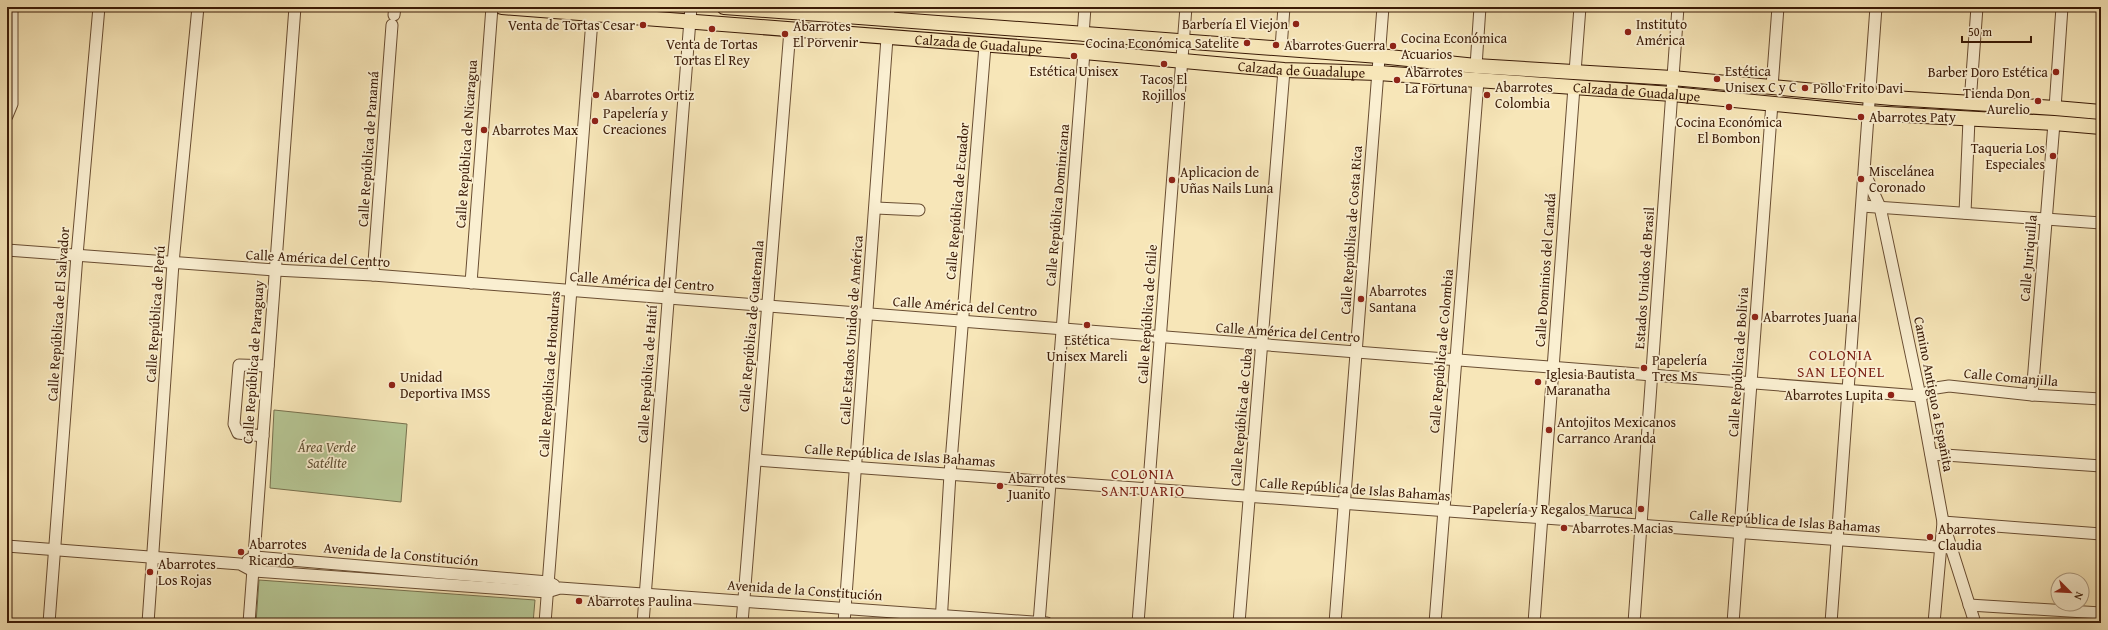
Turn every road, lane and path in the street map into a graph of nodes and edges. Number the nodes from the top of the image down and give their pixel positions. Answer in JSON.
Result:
{"nodes":[{"id":1,"x":12,"y":7,"type":"edge"},
{"id":2,"x":99,"y":7,"type":"edge"},
{"id":3,"x":198,"y":7,"type":"edge"},
{"id":4,"x":296,"y":7,"type":"edge"},
{"id":5,"x":492,"y":7,"type":"edge"},
{"id":6,"x":502,"y":7,"type":"edge"},
{"id":7,"x":691,"y":7,"type":"edge"},
{"id":8,"x":724,"y":7,"type":"edge"},
{"id":9,"x":1085,"y":7,"type":"edge"},
{"id":10,"x":1186,"y":7,"type":"edge"},
{"id":11,"x":1284,"y":7,"type":"edge"},
{"id":12,"x":1383,"y":7,"type":"edge"},
{"id":13,"x":1480,"y":7,"type":"edge"},
{"id":14,"x":1580,"y":7,"type":"edge"},
{"id":15,"x":1678,"y":7,"type":"edge"},
{"id":16,"x":1778,"y":7,"type":"edge"},
{"id":17,"x":1876,"y":7,"type":"edge"},
{"id":18,"x":1977,"y":7,"type":"edge"},
{"id":19,"x":2062,"y":7,"type":"edge"},
{"id":20,"x":791,"y":10,"type":"edge"},
{"id":21,"x":592,"y":11,"type":"edge"},
{"id":22,"x":889,"y":13,"type":"edge"},
{"id":23,"x":394,"y":16,"type":"edge"},
{"id":24,"x":689,"y":23,"type":"junction"},
{"id":25,"x":790,"y":30,"type":"junction"},
{"id":26,"x":1083,"y":35,"type":"junction"},
{"id":27,"x":887,"y":38,"type":"junction"},
{"id":28,"x":1183,"y":42,"type":"junction"},
{"id":29,"x":985,"y":46,"type":"junction"},
{"id":30,"x":1281,"y":48,"type":"junction"},
{"id":31,"x":1084,"y":52,"type":"junction"},
{"id":32,"x":1379,"y":56,"type":"junction"},
{"id":33,"x":1181,"y":62,"type":"junction"},
{"id":34,"x":1476,"y":66,"type":"junction"},
{"id":35,"x":1284,"y":70,"type":"junction"},
{"id":36,"x":1575,"y":72,"type":"junction"},
{"id":37,"x":1378,"y":73,"type":"junction"},
{"id":38,"x":1672,"y":78,"type":"junction"},
{"id":39,"x":1478,"y":81,"type":"junction"},
{"id":40,"x":1574,"y":87,"type":"junction"},
{"id":41,"x":1772,"y":87,"type":"junction"},
{"id":42,"x":1672,"y":94,"type":"junction"},
{"id":43,"x":1870,"y":96,"type":"junction"},
{"id":44,"x":1772,"y":102,"type":"junction"},
{"id":45,"x":1970,"y":103,"type":"junction"},
{"id":46,"x":2055,"y":108,"type":"junction"},
{"id":47,"x":2101,"y":112,"type":"edge"},
{"id":48,"x":1868,"y":113,"type":"junction"},
{"id":49,"x":7,"y":116,"type":"edge"},
{"id":50,"x":1969,"y":119,"type":"junction"},
{"id":51,"x":2054,"y":123,"type":"junction"},
{"id":52,"x":2101,"y":128,"type":"edge"},
{"id":53,"x":1864,"y":172,"type":"junction"},
{"id":54,"x":1862,"y":206,"type":"junction"},
{"id":55,"x":1880,"y":207,"type":"junction"},
{"id":56,"x":876,"y":208,"type":"junction"},
{"id":57,"x":918,"y":210,"type":"dead end"},
{"id":58,"x":1965,"y":213,"type":"junction"},
{"id":59,"x":2046,"y":219,"type":"junction"},
{"id":60,"x":2101,"y":223,"type":"edge"},
{"id":61,"x":7,"y":250,"type":"edge"},
{"id":62,"x":77,"y":255,"type":"junction"},
{"id":63,"x":174,"y":263,"type":"junction"},
{"id":64,"x":275,"y":270,"type":"junction"},
{"id":65,"x":373,"y":275,"type":"junction"},
{"id":66,"x":471,"y":283,"type":"junction"},
{"id":67,"x":570,"y":291,"type":"junction"},
{"id":68,"x":668,"y":298,"type":"junction"},
{"id":69,"x":768,"y":306,"type":"junction"},
{"id":70,"x":866,"y":314,"type":"junction"},
{"id":71,"x":962,"y":321,"type":"junction"},
{"id":72,"x":1062,"y":329,"type":"junction"},
{"id":73,"x":1160,"y":337,"type":"junction"},
{"id":74,"x":1262,"y":345,"type":"junction"},
{"id":75,"x":1357,"y":352,"type":"junction"},
{"id":76,"x":1456,"y":360,"type":"junction"},
{"id":77,"x":268,"y":366,"type":"junction"},
{"id":78,"x":1553,"y":367,"type":"junction"},
{"id":79,"x":1653,"y":375,"type":"junction"},
{"id":80,"x":1751,"y":383,"type":"junction"},
{"id":81,"x":1848,"y":390,"type":"junction"},
{"id":82,"x":2032,"y":395,"type":"junction"},
{"id":83,"x":1920,"y":396,"type":"junction"},
{"id":84,"x":2101,"y":398,"type":"edge"},
{"id":85,"x":263,"y":436,"type":"junction"},
{"id":86,"x":1931,"y":454,"type":"junction"},
{"id":87,"x":756,"y":460,"type":"junction"},
{"id":88,"x":2101,"y":466,"type":"edge"},
{"id":89,"x":857,"y":467,"type":"junction"},
{"id":90,"x":950,"y":474,"type":"junction"},
{"id":91,"x":1050,"y":482,"type":"junction"},
{"id":92,"x":1148,"y":489,"type":"junction"},
{"id":93,"x":1249,"y":496,"type":"junction"},
{"id":94,"x":1345,"y":503,"type":"junction"},
{"id":95,"x":1444,"y":511,"type":"junction"},
{"id":96,"x":1542,"y":518,"type":"junction"},
{"id":97,"x":1943,"y":522,"type":"junction"},
{"id":98,"x":1641,"y":526,"type":"junction"},
{"id":99,"x":1740,"y":533,"type":"junction"},
{"id":100,"x":2101,"y":534,"type":"edge"},
{"id":101,"x":1837,"y":540,"type":"junction"},
{"id":102,"x":7,"y":546,"type":"edge"},
{"id":103,"x":1946,"y":548,"type":"junction"},
{"id":104,"x":55,"y":549,"type":"junction"},
{"id":105,"x":154,"y":556,"type":"junction"},
{"id":106,"x":255,"y":557,"type":"junction"},
{"id":107,"x":240,"y":564,"type":"junction"},
{"id":108,"x":253,"y":571,"type":"junction"},
{"id":109,"x":548,"y":587,"type":"junction"},
{"id":110,"x":645,"y":593,"type":"junction"},
{"id":111,"x":744,"y":600,"type":"junction"},
{"id":112,"x":1969,"y":605,"type":"junction"},
{"id":113,"x":846,"y":608,"type":"junction"},
{"id":114,"x":2101,"y":613,"type":"edge"},
{"id":115,"x":941,"y":619,"type":"edge"},
{"id":116,"x":49,"y":623,"type":"edge"},
{"id":117,"x":148,"y":623,"type":"edge"},
{"id":118,"x":249,"y":623,"type":"edge"},
{"id":119,"x":545,"y":623,"type":"edge"},
{"id":120,"x":643,"y":623,"type":"edge"},
{"id":121,"x":742,"y":623,"type":"edge"},
{"id":122,"x":844,"y":623,"type":"edge"},
{"id":123,"x":1039,"y":623,"type":"edge"},
{"id":124,"x":1047,"y":623,"type":"edge"},
{"id":125,"x":1138,"y":623,"type":"edge"},
{"id":126,"x":1239,"y":623,"type":"edge"},
{"id":127,"x":1335,"y":623,"type":"edge"},
{"id":128,"x":1435,"y":623,"type":"edge"},
{"id":129,"x":1534,"y":623,"type":"edge"},
{"id":130,"x":1634,"y":623,"type":"edge"},
{"id":131,"x":1734,"y":623,"type":"edge"},
{"id":132,"x":1831,"y":623,"type":"edge"},
{"id":133,"x":1934,"y":623,"type":"edge"},
{"id":134,"x":1975,"y":623,"type":"edge"}],
"edges":[{"from":1,"to":49,"type":"street"},
{"from":2,"to":62,"type":"street","name":"Calle República de El Salvador"},
{"from":3,"to":63,"type":"street","name":"Calle República de Perú"},
{"from":4,"to":64,"type":"street","name":"Calle República de Paraguay"},
{"from":5,"to":66,"type":"street","name":"Calle República de Nicaragua"},
{"from":6,"to":21,"type":"main road","name":"Calzada de Guadalupe"},
{"from":7,"to":24,"type":"street","name":"Calle República de Haití"},
{"from":8,"to":20,"type":"main road","name":"Calzada de Guadalupe"},
{"from":9,"to":26,"type":"street"},
{"from":10,"to":28,"type":"street","name":"Calle República de Chile"},
{"from":11,"to":30,"type":"street"},
{"from":12,"to":32,"type":"street","name":"Calle República de Costa Rica"},
{"from":13,"to":34,"type":"street"},
{"from":14,"to":36,"type":"street"},
{"from":15,"to":38,"type":"street","name":"Estados Unidos de Brasil"},
{"from":16,"to":41,"type":"street"},
{"from":17,"to":43,"type":"street"},
{"from":18,"to":45,"type":"street"},
{"from":19,"to":46,"type":"street"},
{"from":20,"to":22,"type":"main road","name":"Calzada de Guadalupe"},
{"from":21,"to":24,"type":"main road","name":"Calzada de Guadalupe"},
{"from":21,"to":67,"type":"street","name":"Calle República de Honduras"},
{"from":22,"to":26,"type":"main road","name":"Calzada de Guadalupe"},
{"from":23,"to":65,"type":"street","name":"Calle República de Panamá"},
{"from":24,"to":25,"type":"main road","name":"Calzada de Guadalupe"},
{"from":24,"to":68,"type":"street","name":"Calle República de Haití"},
{"from":25,"to":27,"type":"main road","name":"Calzada de Guadalupe"},
{"from":25,"to":69,"type":"street","name":"Calle República de Guatemala"},
{"from":26,"to":28,"type":"main road","name":"Calzada de Guadalupe"},
{"from":27,"to":29,"type":"main road","name":"Calzada de Guadalupe"},
{"from":27,"to":56,"type":"street","name":"Calle Estados Unidos de América"},
{"from":28,"to":30,"type":"main road","name":"Calzada de Guadalupe"},
{"from":28,"to":33,"type":"street","name":"Calle República de Chile"},
{"from":29,"to":31,"type":"main road","name":"Calzada de Guadalupe"},
{"from":29,"to":71,"type":"street","name":"Calle República de Ecuador"},
{"from":30,"to":32,"type":"main road","name":"Calzada de Guadalupe"},
{"from":31,"to":33,"type":"main road","name":"Calzada de Guadalupe"},
{"from":31,"to":72,"type":"street","name":"Calle República Dominicana"},
{"from":32,"to":34,"type":"main road","name":"Calzada de Guadalupe"},
{"from":32,"to":37,"type":"street","name":"Calle República de Costa Rica"},
{"from":33,"to":35,"type":"main road","name":"Calzada de Guadalupe"},
{"from":33,"to":73,"type":"street","name":"Calle República de Chile"},
{"from":34,"to":36,"type":"main road","name":"Calzada de Guadalupe"},
{"from":35,"to":37,"type":"main road","name":"Calzada de Guadalupe"},
{"from":35,"to":74,"type":"street","name":"Calle República de Cuba"},
{"from":36,"to":38,"type":"main road","name":"Calzada de Guadalupe"},
{"from":37,"to":39,"type":"main road","name":"Calzada de Guadalupe"},
{"from":37,"to":75,"type":"street","name":"Calle República de Costa Rica"},
{"from":38,"to":41,"type":"main road","name":"Calzada de Guadalupe"},
{"from":38,"to":42,"type":"street","name":"Estados Unidos de Brasil"},
{"from":39,"to":40,"type":"main road","name":"Calzada de Guadalupe"},
{"from":39,"to":76,"type":"street","name":"Calle República de Colombia"},
{"from":40,"to":42,"type":"main road","name":"Calzada de Guadalupe"},
{"from":40,"to":78,"type":"street","name":"Calle Dominios del Canadá"},
{"from":41,"to":43,"type":"main road","name":"Calzada de Guadalupe"},
{"from":42,"to":44,"type":"main road","name":"Calzada de Guadalupe"},
{"from":42,"to":79,"type":"street","name":"Estados Unidos de Brasil"},
{"from":43,"to":45,"type":"main road","name":"Calzada de Guadalupe"},
{"from":43,"to":48,"type":"street"},
{"from":44,"to":48,"type":"main road","name":"Calzada de Guadalupe"},
{"from":44,"to":80,"type":"street","name":"Calle República de Bolivia"},
{"from":45,"to":46,"type":"main road","name":"Calzada de Guadalupe"},
{"from":46,"to":47,"type":"main road","name":"Calzada de Guadalupe"},
{"from":48,"to":50,"type":"main road","name":"Calzada de Guadalupe"},
{"from":48,"to":53,"type":"street"},
{"from":50,"to":51,"type":"main road","name":"Calzada de Guadalupe"},
{"from":50,"to":58,"type":"street"},
{"from":51,"to":52,"type":"main road","name":"Calzada de Guadalupe"},
{"from":51,"to":59,"type":"street","name":"Calle Juriquilla"},
{"from":53,"to":54,"type":"street"},
{"from":53,"to":55,"type":"street","name":"Camino Antiguo a Españita"},
{"from":54,"to":55,"type":"street"},
{"from":54,"to":81,"type":"street"},
{"from":55,"to":58,"type":"street"},
{"from":55,"to":83,"type":"street","name":"Camino Antiguo a Españita"},
{"from":56,"to":57,"type":"street"},
{"from":56,"to":70,"type":"street","name":"Calle Estados Unidos de América"},
{"from":58,"to":59,"type":"street"},
{"from":59,"to":60,"type":"street"},
{"from":59,"to":82,"type":"street","name":"Calle Juriquilla"},
{"from":61,"to":62,"type":"street","name":"Calle América del Centro"},
{"from":62,"to":63,"type":"street","name":"Calle América del Centro"},
{"from":62,"to":104,"type":"street","name":"Calle República de El Salvador"},
{"from":63,"to":64,"type":"street","name":"Calle América del Centro"},
{"from":63,"to":105,"type":"street","name":"Calle República de Perú"},
{"from":64,"to":65,"type":"street","name":"Calle América del Centro"},
{"from":64,"to":77,"type":"street","name":"Calle República de Paraguay"},
{"from":65,"to":66,"type":"street","name":"Calle América del Centro"},
{"from":66,"to":67,"type":"street","name":"Calle América del Centro"},
{"from":67,"to":68,"type":"street","name":"Calle América del Centro"},
{"from":67,"to":109,"type":"street","name":"Calle República de Honduras"},
{"from":68,"to":69,"type":"street","name":"Calle América del Centro"},
{"from":68,"to":110,"type":"street","name":"Calle República de Haití"},
{"from":69,"to":70,"type":"street","name":"Calle América del Centro"},
{"from":69,"to":87,"type":"street","name":"Calle República de Guatemala"},
{"from":70,"to":71,"type":"street","name":"Calle América del Centro"},
{"from":70,"to":89,"type":"street","name":"Calle Estados Unidos de América"},
{"from":71,"to":72,"type":"street","name":"Calle América del Centro"},
{"from":71,"to":90,"type":"street","name":"Calle República de Ecuador"},
{"from":72,"to":73,"type":"street","name":"Calle América del Centro"},
{"from":72,"to":91,"type":"street","name":"Calle República Dominicana"},
{"from":73,"to":74,"type":"street","name":"Calle América del Centro"},
{"from":73,"to":92,"type":"street","name":"Calle República de Chile"},
{"from":74,"to":75,"type":"street","name":"Calle América del Centro"},
{"from":74,"to":93,"type":"street","name":"Calle República de Cuba"},
{"from":75,"to":76,"type":"street","name":"Calle América del Centro"},
{"from":75,"to":94,"type":"street","name":"Calle República de Costa Rica"},
{"from":76,"to":78,"type":"street","name":"Calle América del Centro"},
{"from":76,"to":95,"type":"street","name":"Calle República de Colombia"},
{"from":77,"to":85,"type":"street","name":"Calle República de Paraguay"},
{"from":77,"to":85,"type":"street"},
{"from":78,"to":79,"type":"street","name":"Calle América del Centro"},
{"from":78,"to":96,"type":"street","name":"Calle Dominios del Canadá"},
{"from":79,"to":80,"type":"street","name":"Calle América del Centro"},
{"from":79,"to":98,"type":"street","name":"Estados Unidos de Brasil"},
{"from":80,"to":81,"type":"street","name":"Calle América del Centro"},
{"from":80,"to":99,"type":"street","name":"Calle República de Bolivia"},
{"from":81,"to":83,"type":"street","name":"Calle América del Centro"},
{"from":81,"to":101,"type":"street"},
{"from":82,"to":83,"type":"street","name":"Calle Comanjilla"},
{"from":82,"to":84,"type":"street","name":"Calle Comanjilla"},
{"from":83,"to":86,"type":"street","name":"Camino Antiguo a Españita"},
{"from":85,"to":106,"type":"street","name":"Calle República de Paraguay"},
{"from":86,"to":88,"type":"street"},
{"from":86,"to":97,"type":"street","name":"Camino Antiguo a Españita"},
{"from":87,"to":89,"type":"street","name":"Calle República de Islas Bahamas"},
{"from":87,"to":111,"type":"street","name":"Calle República de Guatemala"},
{"from":89,"to":90,"type":"street","name":"Calle República de Islas Bahamas"},
{"from":89,"to":113,"type":"street","name":"Calle Estados Unidos de América"},
{"from":90,"to":91,"type":"street","name":"Calle República de Islas Bahamas"},
{"from":90,"to":115,"type":"street","name":"Calle República de Ecuador"},
{"from":91,"to":92,"type":"street","name":"Calle República de Islas Bahamas"},
{"from":91,"to":123,"type":"street","name":"Calle República Dominicana"},
{"from":92,"to":93,"type":"street","name":"Calle República de Islas Bahamas"},
{"from":92,"to":125,"type":"street","name":"Calle República de Chile"},
{"from":93,"to":94,"type":"street","name":"Calle República de Islas Bahamas"},
{"from":93,"to":126,"type":"street","name":"Calle República de Cuba"},
{"from":94,"to":95,"type":"street","name":"Calle República de Islas Bahamas"},
{"from":94,"to":127,"type":"street","name":"Calle República de Costa Rica"},
{"from":95,"to":96,"type":"street","name":"Calle República de Islas Bahamas"},
{"from":95,"to":128,"type":"street","name":"Calle República de Colombia"},
{"from":96,"to":98,"type":"street","name":"Calle República de Islas Bahamas"},
{"from":96,"to":129,"type":"street","name":"Calle Dominios del Canadá"},
{"from":97,"to":100,"type":"street"},
{"from":97,"to":103,"type":"street","name":"Camino Antiguo a Españita"},
{"from":98,"to":99,"type":"street","name":"Calle República de Islas Bahamas"},
{"from":98,"to":130,"type":"street","name":"Estados Unidos de Brasil"},
{"from":99,"to":101,"type":"street","name":"Calle República de Islas Bahamas"},
{"from":99,"to":131,"type":"street","name":"Calle República de Bolivia"},
{"from":101,"to":103,"type":"street","name":"Calle República de Islas Bahamas"},
{"from":101,"to":132,"type":"street"},
{"from":102,"to":104,"type":"street","name":"Avenida de la Constitución"},
{"from":103,"to":112,"type":"street","name":"Camino Antiguo a Españita"},
{"from":103,"to":133,"type":"street"},
{"from":104,"to":105,"type":"street","name":"Avenida de la Constitución"},
{"from":104,"to":116,"type":"street","name":"Calle República de El Salvador"},
{"from":105,"to":107,"type":"street","name":"Avenida de la Constitución"},
{"from":105,"to":117,"type":"street","name":"Calle República de Perú"},
{"from":106,"to":107,"type":"street","name":"Avenida de la Constitución"},
{"from":106,"to":108,"type":"street","name":"Calle República de Paraguay"},
{"from":106,"to":109,"type":"street","name":"Avenida de la Constitución"},
{"from":107,"to":108,"type":"street","name":"Avenida de la Constitución"},
{"from":108,"to":109,"type":"street","name":"Avenida de la Constitución"},
{"from":108,"to":118,"type":"street","name":"Calle República de Paraguay"},
{"from":109,"to":110,"type":"street","name":"Avenida de la Constitución"},
{"from":109,"to":119,"type":"street","name":"Calle República de Honduras"},
{"from":110,"to":111,"type":"street","name":"Avenida de la Constitución"},
{"from":110,"to":120,"type":"street","name":"Calle República de Haití"},
{"from":111,"to":113,"type":"street","name":"Avenida de la Constitución"},
{"from":111,"to":121,"type":"street","name":"Calle República de Guatemala"},
{"from":112,"to":114,"type":"street"},
{"from":112,"to":134,"type":"street","name":"Camino Antiguo a Españita"},
{"from":113,"to":115,"type":"street","name":"Avenida de la Constitución"},
{"from":113,"to":122,"type":"street","name":"Calle Estados Unidos de América"},
{"from":115,"to":123,"type":"street","name":"Avenida de la Constitución"},
{"from":123,"to":124,"type":"street","name":"Avenida de la Constitución"}]}
